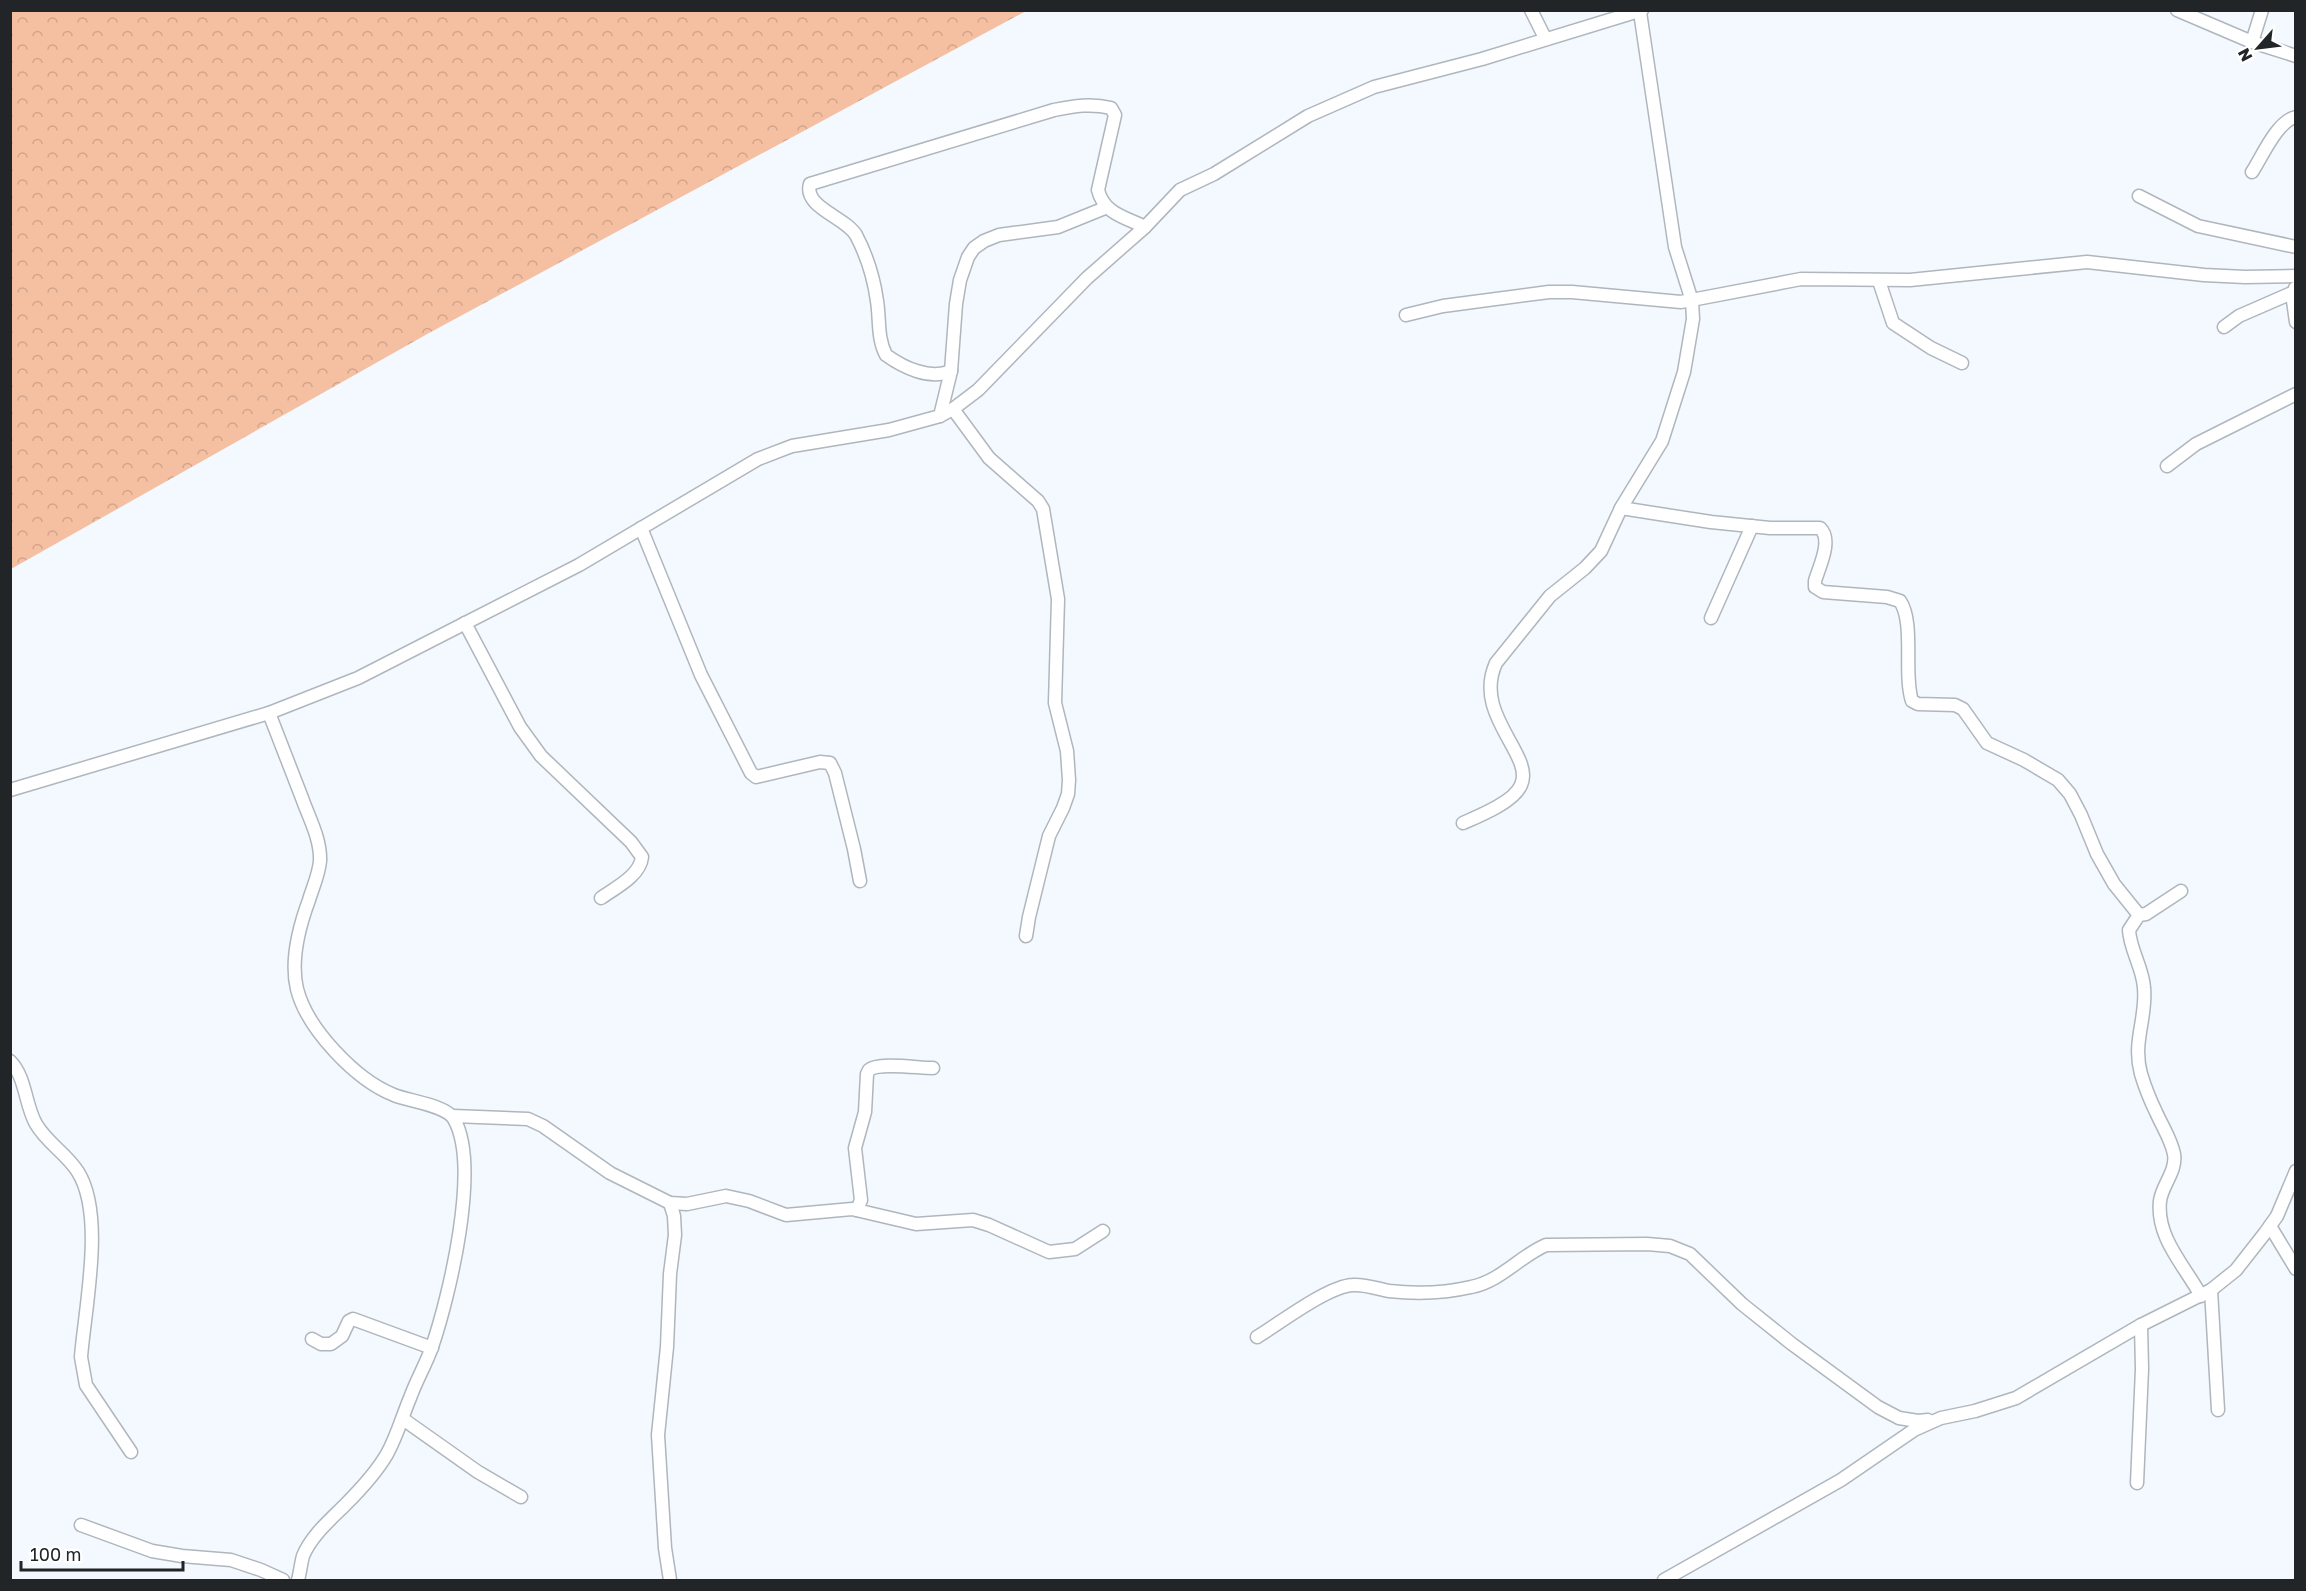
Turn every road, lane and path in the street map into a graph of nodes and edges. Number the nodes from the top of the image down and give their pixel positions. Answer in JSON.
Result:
{"nodes":[{"id":1,"x":1531,"y":10,"type":"edge"},
{"id":2,"x":2177,"y":10,"type":"edge"},
{"id":3,"x":2262,"y":10,"type":"edge"},
{"id":4,"x":1641,"y":11,"type":"edge"},
{"id":5,"x":1545,"y":38,"type":"junction"},
{"id":6,"x":2252,"y":42,"type":"junction"},
{"id":7,"x":2295,"y":56,"type":"edge"},
{"id":8,"x":2295,"y":117,"type":"edge"},
{"id":9,"x":2252,"y":172,"type":"dead end"},
{"id":10,"x":2139,"y":196,"type":"dead end"},
{"id":11,"x":1106,"y":207,"type":"junction"},
{"id":12,"x":1145,"y":227,"type":"junction"},
{"id":13,"x":2295,"y":247,"type":"edge"},
{"id":14,"x":2295,"y":276,"type":"edge"},
{"id":15,"x":1879,"y":281,"type":"junction"},
{"id":16,"x":2295,"y":289,"type":"edge"},
{"id":17,"x":1692,"y":301,"type":"junction"},
{"id":18,"x":1406,"y":315,"type":"dead end"},
{"id":19,"x":2295,"y":322,"type":"edge"},
{"id":20,"x":2224,"y":327,"type":"dead end"},
{"id":21,"x":1962,"y":363,"type":"dead end"},
{"id":22,"x":951,"y":371,"type":"junction"},
{"id":23,"x":2295,"y":394,"type":"edge"},
{"id":24,"x":953,"y":409,"type":"junction"},
{"id":25,"x":940,"y":416,"type":"junction"},
{"id":26,"x":2167,"y":466,"type":"dead end"},
{"id":27,"x":1621,"y":508,"type":"junction"},
{"id":28,"x":1752,"y":526,"type":"junction"},
{"id":29,"x":641,"y":528,"type":"junction"},
{"id":30,"x":1711,"y":618,"type":"dead end"},
{"id":31,"x":465,"y":623,"type":"junction"},
{"id":32,"x":269,"y":713,"type":"junction"},
{"id":33,"x":10,"y":790,"type":"edge"},
{"id":34,"x":1463,"y":823,"type":"dead end"},
{"id":35,"x":860,"y":881,"type":"dead end"},
{"id":36,"x":2181,"y":891,"type":"dead end"},
{"id":37,"x":600,"y":898,"type":"dead end"},
{"id":38,"x":2139,"y":915,"type":"junction"},
{"id":39,"x":1026,"y":936,"type":"dead end"},
{"id":40,"x":10,"y":1061,"type":"edge"},
{"id":41,"x":933,"y":1068,"type":"dead end"},
{"id":42,"x":453,"y":1116,"type":"junction"},
{"id":43,"x":2295,"y":1171,"type":"edge"},
{"id":44,"x":670,"y":1203,"type":"junction"},
{"id":45,"x":857,"y":1210,"type":"junction"},
{"id":46,"x":2270,"y":1226,"type":"junction"},
{"id":47,"x":1103,"y":1231,"type":"dead end"},
{"id":48,"x":2295,"y":1269,"type":"edge"},
{"id":49,"x":2206,"y":1293,"type":"junction"},
{"id":50,"x":2141,"y":1325,"type":"junction"},
{"id":51,"x":1257,"y":1337,"type":"dead end"},
{"id":52,"x":312,"y":1339,"type":"dead end"},
{"id":53,"x":432,"y":1348,"type":"junction"},
{"id":54,"x":2218,"y":1410,"type":"dead end"},
{"id":55,"x":1941,"y":1418,"type":"junction"},
{"id":56,"x":403,"y":1419,"type":"junction"},
{"id":57,"x":131,"y":1452,"type":"dead end"},
{"id":58,"x":2137,"y":1483,"type":"dead end"},
{"id":59,"x":521,"y":1497,"type":"dead end"},
{"id":60,"x":81,"y":1525,"type":"dead end"},
{"id":61,"x":283,"y":1581,"type":"edge"},
{"id":62,"x":298,"y":1581,"type":"edge"},
{"id":63,"x":670,"y":1581,"type":"edge"},
{"id":64,"x":1664,"y":1581,"type":"edge"}],
"edges":[{"from":1,"to":5,"type":"street"},
{"from":2,"to":6,"type":"street"},
{"from":3,"to":6,"type":"street"},
{"from":4,"to":5,"type":"street"},
{"from":4,"to":17,"type":"street"},
{"from":5,"to":12,"type":"street"},
{"from":6,"to":7,"type":"street"},
{"from":8,"to":9,"type":"street"},
{"from":10,"to":13,"type":"street"},
{"from":11,"to":12,"type":"street"},
{"from":11,"to":22,"type":"street"},
{"from":11,"to":22,"type":"street"},
{"from":12,"to":24,"type":"street"},
{"from":14,"to":15,"type":"street"},
{"from":15,"to":17,"type":"street"},
{"from":15,"to":21,"type":"street"},
{"from":16,"to":19,"type":"street"},
{"from":16,"to":20,"type":"street"},
{"from":17,"to":18,"type":"street"},
{"from":17,"to":27,"type":"street"},
{"from":22,"to":25,"type":"street"},
{"from":23,"to":26,"type":"street"},
{"from":24,"to":25,"type":"street"},
{"from":24,"to":39,"type":"street"},
{"from":25,"to":29,"type":"street"},
{"from":27,"to":28,"type":"street"},
{"from":27,"to":34,"type":"street"},
{"from":28,"to":30,"type":"street"},
{"from":28,"to":38,"type":"street"},
{"from":29,"to":31,"type":"street"},
{"from":29,"to":35,"type":"street"},
{"from":31,"to":32,"type":"street"},
{"from":31,"to":37,"type":"street"},
{"from":32,"to":33,"type":"street"},
{"from":32,"to":42,"type":"street"},
{"from":36,"to":38,"type":"street"},
{"from":38,"to":49,"type":"street"},
{"from":40,"to":57,"type":"street"},
{"from":41,"to":45,"type":"street"},
{"from":42,"to":44,"type":"street"},
{"from":42,"to":53,"type":"street"},
{"from":43,"to":46,"type":"street"},
{"from":44,"to":45,"type":"street"},
{"from":44,"to":63,"type":"street"},
{"from":45,"to":47,"type":"street"},
{"from":46,"to":48,"type":"street"},
{"from":46,"to":49,"type":"street"},
{"from":49,"to":50,"type":"street"},
{"from":49,"to":54,"type":"street"},
{"from":50,"to":55,"type":"street"},
{"from":50,"to":58,"type":"street"},
{"from":51,"to":55,"type":"street"},
{"from":52,"to":53,"type":"street"},
{"from":53,"to":56,"type":"street"},
{"from":55,"to":64,"type":"street"},
{"from":56,"to":59,"type":"street"},
{"from":56,"to":62,"type":"street"},
{"from":60,"to":61,"type":"street"}]}
